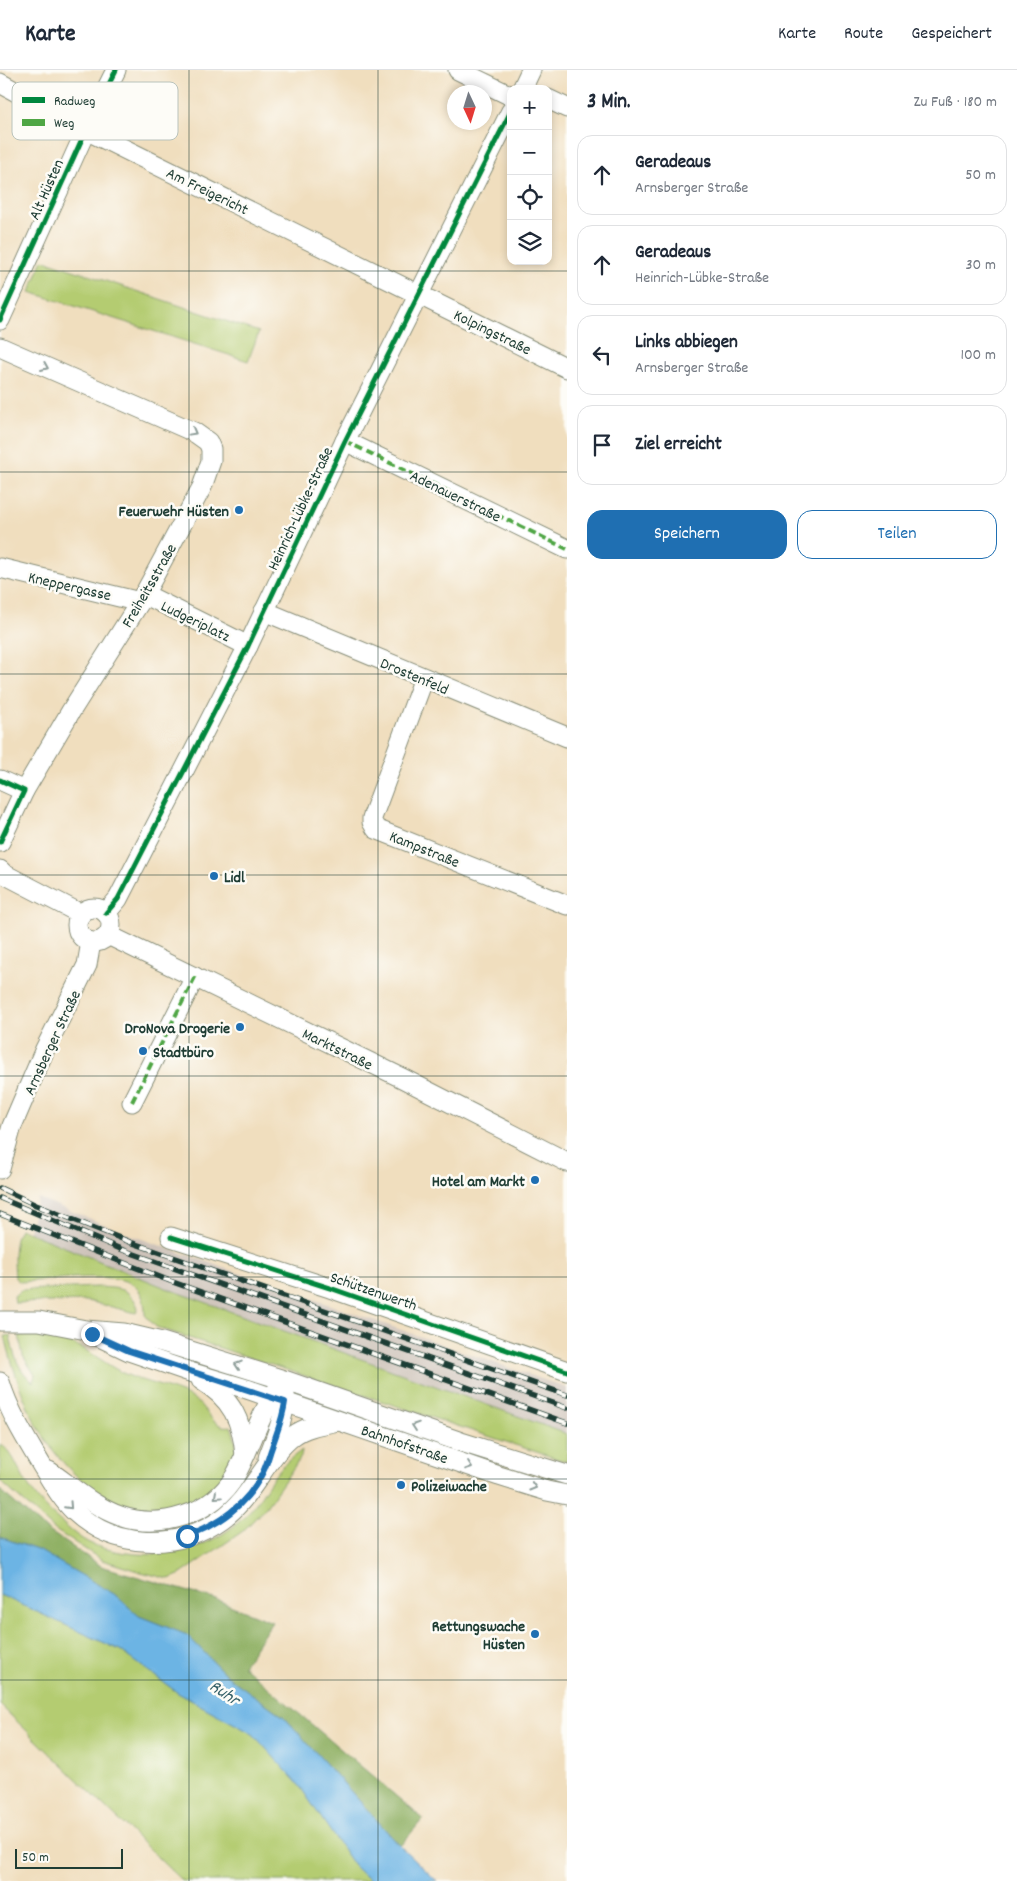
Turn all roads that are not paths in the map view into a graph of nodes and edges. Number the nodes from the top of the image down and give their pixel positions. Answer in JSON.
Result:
{"nodes":[{"id":1,"x":116,"y":70,"type":"edge"},
{"id":2,"x":458,"y":70,"type":"edge"},
{"id":3,"x":531,"y":70,"type":"edge"},
{"id":4,"x":110,"y":82,"type":"edge"},
{"id":5,"x":0,"y":84,"type":"edge"},
{"id":6,"x":523,"y":85,"type":"edge"},
{"id":7,"x":507,"y":86,"type":"edge"},
{"id":8,"x":12,"y":90,"type":"edge"},
{"id":9,"x":552,"y":101,"type":"edge"},
{"id":10,"x":567,"y":108,"type":"edge"},
{"id":11,"x":507,"y":119,"type":"edge"},
{"id":12,"x":81,"y":140,"type":"edge"},
{"id":13,"x":106,"y":140,"type":"edge"},
{"id":14,"x":419,"y":294,"type":"junction"},
{"id":15,"x":0,"y":320,"type":"edge"},
{"id":16,"x":0,"y":347,"type":"edge"},
{"id":17,"x":567,"y":368,"type":"edge"},
{"id":18,"x":345,"y":441,"type":"junction"},
{"id":19,"x":567,"y":549,"type":"edge"},
{"id":20,"x":0,"y":568,"type":"edge"},
{"id":21,"x":142,"y":598,"type":"junction"},
{"id":22,"x":264,"y":611,"type":"junction"},
{"id":23,"x":248,"y":646,"type":"junction"},
{"id":24,"x":424,"y":678,"type":"junction"},
{"id":25,"x":567,"y":737,"type":"edge"},
{"id":26,"x":0,"y":780,"type":"edge"},
{"id":27,"x":24,"y":791,"type":"junction"},
{"id":28,"x":0,"y":842,"type":"edge"},
{"id":29,"x":0,"y":870,"type":"edge"},
{"id":30,"x":567,"y":905,"type":"edge"},
{"id":31,"x":106,"y":913,"type":"junction"},
{"id":32,"x":81,"y":914,"type":"junction"},
{"id":33,"x":108,"y":935,"type":"junction"},
{"id":34,"x":91,"y":942,"type":"junction"},
{"id":35,"x":195,"y":976,"type":"junction"},
{"id":36,"x":132,"y":1102,"type":"dead end"},
{"id":37,"x":567,"y":1162,"type":"edge"},
{"id":38,"x":0,"y":1169,"type":"edge"},
{"id":39,"x":171,"y":1237,"type":"dead end"},
{"id":40,"x":0,"y":1321,"type":"edge"},
{"id":41,"x":86,"y":1330,"type":"junction"},
{"id":42,"x":567,"y":1371,"type":"edge"},
{"id":43,"x":190,"y":1372,"type":"junction"},
{"id":44,"x":284,"y":1380,"type":"junction"},
{"id":45,"x":0,"y":1382,"type":"edge"},
{"id":46,"x":278,"y":1400,"type":"junction"},
{"id":47,"x":341,"y":1421,"type":"junction"},
{"id":48,"x":245,"y":1456,"type":"junction"},
{"id":49,"x":42,"y":1466,"type":"junction"},
{"id":50,"x":262,"y":1473,"type":"junction"},
{"id":51,"x":567,"y":1475,"type":"edge"},
{"id":52,"x":567,"y":1495,"type":"edge"}],
"edges":[{"from":1,"to":4,"type":"street","name":"Alt Hüsten"},
{"from":2,"to":7,"type":"street"},
{"from":3,"to":6,"type":"street"},
{"from":5,"to":8,"type":"street","name":"Am Freigericht"},
{"from":9,"to":10,"type":"street"},
{"from":11,"to":14,"type":"street","name":"Heinrich-Lübke-Straße"},
{"from":12,"to":15,"type":"street","name":"Alt Hüsten"},
{"from":13,"to":14,"type":"street","name":"Am Freigericht"},
{"from":14,"to":17,"type":"street","name":"Kolpingstraße"},
{"from":14,"to":18,"type":"street","name":"Heinrich-Lübke-Straße"},
{"from":16,"to":21,"type":"street","name":"Freiheitsstraße","one_way":true},
{"from":18,"to":19,"type":"street","name":"Adenauerstraße"},
{"from":18,"to":22,"type":"street","name":"Heinrich-Lübke-Straße"},
{"from":20,"to":21,"type":"street","name":"Kneppergasse"},
{"from":21,"to":23,"type":"street","name":"Ludgeriplatz"},
{"from":21,"to":27,"type":"street","name":"Freiheitsstraße"},
{"from":22,"to":23,"type":"street","name":"Heinrich-Lübke-Straße"},
{"from":22,"to":24,"type":"street","name":"Drostenfeld"},
{"from":23,"to":31,"type":"street","name":"Heinrich-Lübke-Straße"},
{"from":24,"to":25,"type":"street","name":"Drostenfeld"},
{"from":24,"to":30,"type":"street","name":"Kampstraße"},
{"from":26,"to":27,"type":"street"},
{"from":27,"to":28,"type":"street","name":"Freiheitsstraße"},
{"from":29,"to":32,"type":"street"},
{"from":31,"to":32,"type":"street"},
{"from":31,"to":33,"type":"street"},
{"from":32,"to":34,"type":"street"},
{"from":33,"to":34,"type":"street"},
{"from":33,"to":35,"type":"street","name":"Marktstraße"},
{"from":34,"to":38,"type":"street","name":"Arnsberger Straße"},
{"from":35,"to":36,"type":"street"},
{"from":35,"to":37,"type":"street","name":"Marktstraße"},
{"from":39,"to":42,"type":"street","name":"Schützenwerth"},
{"from":40,"to":41,"type":"street"},
{"from":41,"to":43,"type":"street"},
{"from":44,"to":41,"type":"street","one_way":true},
{"from":43,"to":46,"type":"street"},
{"from":43,"to":48,"type":"street"},
{"from":44,"to":46,"type":"street"},
{"from":51,"to":44,"type":"street","name":"Bahnhofstraße","one_way":true},
{"from":45,"to":49,"type":"street"},
{"from":46,"to":47,"type":"street","name":"Bahnhofstraße"},
{"from":46,"to":48,"type":"street"},
{"from":46,"to":50,"type":"street"},
{"from":47,"to":50,"type":"street"},
{"from":47,"to":52,"type":"street","name":"Bahnhofstraße","one_way":true},
{"from":48,"to":49,"type":"street","one_way":true},
{"from":49,"to":50,"type":"street","one_way":true}]}
